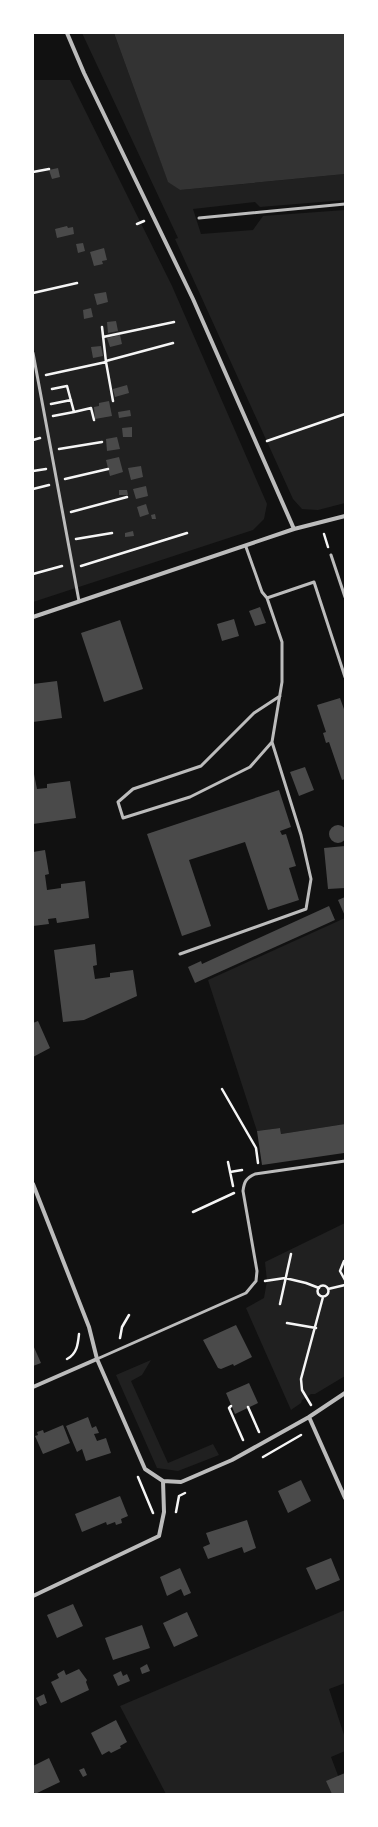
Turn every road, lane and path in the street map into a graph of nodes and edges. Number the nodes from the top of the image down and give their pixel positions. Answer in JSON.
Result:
{"nodes":[{"id":1,"x":67,"y":33,"type":"edge"},
{"id":2,"x":49,"y":169,"type":"dead end"},
{"id":3,"x":33,"y":172,"type":"edge"},
{"id":4,"x":345,"y":204,"type":"edge"},
{"id":5,"x":199,"y":218,"type":"dead end"},
{"id":6,"x":144,"y":221,"type":"dead end"},
{"id":7,"x":137,"y":224,"type":"dead end"},
{"id":8,"x":77,"y":283,"type":"dead end"},
{"id":9,"x":33,"y":293,"type":"edge"},
{"id":10,"x":174,"y":322,"type":"dead end"},
{"id":11,"x":102,"y":327,"type":"dead end"},
{"id":12,"x":104,"y":337,"type":"junction"},
{"id":13,"x":172,"y":343,"type":"dead end"},
{"id":14,"x":33,"y":353,"type":"edge"},
{"id":15,"x":106,"y":361,"type":"junction"},
{"id":16,"x":37,"y":377,"type":"junction"},
{"id":17,"x":52,"y":389,"type":"dead end"},
{"id":18,"x":71,"y":400,"type":"junction"},
{"id":19,"x":113,"y":401,"type":"dead end"},
{"id":20,"x":43,"y":406,"type":"junction"},
{"id":21,"x":74,"y":412,"type":"junction"},
{"id":22,"x":345,"y":414,"type":"edge"},
{"id":23,"x":45,"y":418,"type":"junction"},
{"id":24,"x":94,"y":420,"type":"dead end"},
{"id":25,"x":267,"y":441,"type":"dead end"},
{"id":26,"x":102,"y":442,"type":"dead end"},
{"id":27,"x":51,"y":450,"type":"junction"},
{"id":28,"x":108,"y":469,"type":"dead end"},
{"id":29,"x":57,"y":482,"type":"junction"},
{"id":30,"x":33,"y":489,"type":"edge"},
{"id":31,"x":127,"y":497,"type":"dead end"},
{"id":32,"x":63,"y":513,"type":"junction"},
{"id":33,"x":345,"y":516,"type":"edge"},
{"id":34,"x":294,"y":529,"type":"junction"},
{"id":35,"x":112,"y":533,"type":"dead end"},
{"id":36,"x":187,"y":533,"type":"dead end"},
{"id":37,"x":68,"y":540,"type":"junction"},
{"id":38,"x":246,"y":547,"type":"junction"},
{"id":39,"x":331,"y":555,"type":"dead end"},
{"id":40,"x":72,"y":564,"type":"junction"},
{"id":41,"x":73,"y":568,"type":"junction"},
{"id":42,"x":33,"y":574,"type":"edge"},
{"id":43,"x":345,"y":596,"type":"edge"},
{"id":44,"x":267,"y":598,"type":"junction"},
{"id":45,"x":79,"y":601,"type":"junction"},
{"id":46,"x":33,"y":617,"type":"edge"},
{"id":47,"x":345,"y":677,"type":"edge"},
{"id":48,"x":280,"y":696,"type":"junction"},
{"id":49,"x":272,"y":742,"type":"junction"},
{"id":50,"x":180,"y":954,"type":"dead end"},
{"id":51,"x":222,"y":1089,"type":"dead end"},
{"id":52,"x":345,"y":1161,"type":"edge"},
{"id":53,"x":228,"y":1162,"type":"dead end"},
{"id":54,"x":259,"y":1168,"type":"dead end"},
{"id":55,"x":33,"y":1184,"type":"edge"},
{"id":56,"x":234,"y":1192,"type":"junction"},
{"id":57,"x":235,"y":1200,"type":"dead end"},
{"id":58,"x":193,"y":1212,"type":"dead end"},
{"id":59,"x":291,"y":1254,"type":"dead end"},
{"id":60,"x":344,"y":1261,"type":"edge"},
{"id":61,"x":285,"y":1278,"type":"junction"},
{"id":62,"x":345,"y":1280,"type":"edge"},
{"id":63,"x":256,"y":1281,"type":"junction"},
{"id":64,"x":345,"y":1285,"type":"edge"},
{"id":65,"x":319,"y":1288,"type":"junction"},
{"id":66,"x":328,"y":1289,"type":"junction"},
{"id":67,"x":323,"y":1297,"type":"junction"},
{"id":68,"x":280,"y":1304,"type":"dead end"},
{"id":69,"x":129,"y":1315,"type":"dead end"},
{"id":70,"x":288,"y":1323,"type":"dead end"},
{"id":71,"x":316,"y":1328,"type":"junction"},
{"id":72,"x":79,"y":1330,"type":"dead end"},
{"id":73,"x":128,"y":1337,"type":"dead end"},
{"id":74,"x":120,"y":1340,"type":"junction"},
{"id":75,"x":115,"y":1343,"type":"dead end"},
{"id":76,"x":97,"y":1359,"type":"junction"},
{"id":77,"x":65,"y":1360,"type":"dead end"},
{"id":78,"x":33,"y":1387,"type":"edge"},
{"id":79,"x":345,"y":1393,"type":"edge"},
{"id":80,"x":231,"y":1406,"type":"dead end"},
{"id":81,"x":248,"y":1407,"type":"dead end"},
{"id":82,"x":316,"y":1412,"type":"junction"},
{"id":83,"x":308,"y":1418,"type":"junction"},
{"id":84,"x":313,"y":1427,"type":"junction"},
{"id":85,"x":259,"y":1432,"type":"dead end"},
{"id":86,"x":243,"y":1440,"type":"dead end"},
{"id":87,"x":258,"y":1459,"type":"dead end"},
{"id":88,"x":135,"y":1471,"type":"dead end"},
{"id":89,"x":163,"y":1481,"type":"junction"},
{"id":90,"x":186,"y":1493,"type":"dead end"},
{"id":91,"x":345,"y":1498,"type":"edge"},
{"id":92,"x":164,"y":1512,"type":"junction"},
{"id":93,"x":33,"y":1596,"type":"edge"}],
"edges":[{"from":1,"to":34,"type":"street"},
{"from":2,"to":3,"type":"path"},
{"from":4,"to":5,"type":"lane"},
{"from":6,"to":7,"type":"path"},
{"from":8,"to":9,"type":"path"},
{"from":10,"to":12,"type":"path"},
{"from":11,"to":12,"type":"path"},
{"from":12,"to":15,"type":"path"},
{"from":13,"to":15,"type":"path"},
{"from":14,"to":16,"type":"lane"},
{"from":15,"to":16,"type":"path"},
{"from":15,"to":19,"type":"path"},
{"from":16,"to":20,"type":"lane"},
{"from":17,"to":18,"type":"path"},
{"from":18,"to":20,"type":"path"},
{"from":18,"to":21,"type":"path"},
{"from":20,"to":23,"type":"lane"},
{"from":21,"to":23,"type":"path"},
{"from":21,"to":24,"type":"path"},
{"from":22,"to":25,"type":"path"},
{"from":23,"to":27,"type":"lane"},
{"from":26,"to":27,"type":"path"},
{"from":27,"to":29,"type":"lane"},
{"from":28,"to":29,"type":"path"},
{"from":29,"to":30,"type":"path"},
{"from":29,"to":32,"type":"lane"},
{"from":31,"to":32,"type":"path"},
{"from":32,"to":37,"type":"lane"},
{"from":33,"to":34,"type":"street"},
{"from":34,"to":38,"type":"street"},
{"from":35,"to":37,"type":"path"},
{"from":36,"to":41,"type":"path"},
{"from":37,"to":40,"type":"lane"},
{"from":38,"to":44,"type":"lane"},
{"from":38,"to":45,"type":"street"},
{"from":39,"to":43,"type":"lane"},
{"from":40,"to":41,"type":"lane"},
{"from":40,"to":42,"type":"path"},
{"from":41,"to":45,"type":"lane"},
{"from":44,"to":47,"type":"lane"},
{"from":44,"to":48,"type":"lane"},
{"from":45,"to":46,"type":"street"},
{"from":48,"to":49,"type":"lane"},
{"from":48,"to":49,"type":"lane"},
{"from":49,"to":50,"type":"lane"},
{"from":51,"to":54,"type":"path"},
{"from":52,"to":63,"type":"lane"},
{"from":53,"to":56,"type":"path"},
{"from":55,"to":76,"type":"street"},
{"from":56,"to":57,"type":"path"},
{"from":56,"to":58,"type":"path"},
{"from":59,"to":61,"type":"path"},
{"from":60,"to":62,"type":"path"},
{"from":61,"to":63,"type":"path"},
{"from":61,"to":65,"type":"path"},
{"from":61,"to":68,"type":"path"},
{"from":63,"to":76,"type":"lane"},
{"from":64,"to":66,"type":"path"},
{"from":65,"to":66,"type":"path"},
{"from":65,"to":67,"type":"path"},
{"from":66,"to":67,"type":"path"},
{"from":67,"to":71,"type":"path"},
{"from":69,"to":74,"type":"path"},
{"from":70,"to":71,"type":"path"},
{"from":71,"to":82,"type":"path"},
{"from":72,"to":77,"type":"path"},
{"from":73,"to":74,"type":"path"},
{"from":74,"to":75,"type":"path"},
{"from":76,"to":78,"type":"street"},
{"from":76,"to":89,"type":"street"},
{"from":79,"to":82,"type":"street"},
{"from":80,"to":86,"type":"path"},
{"from":81,"to":85,"type":"path"},
{"from":82,"to":83,"type":"street"},
{"from":83,"to":84,"type":"street"},
{"from":83,"to":89,"type":"street"},
{"from":84,"to":87,"type":"path"},
{"from":84,"to":91,"type":"street"},
{"from":88,"to":92,"type":"path"},
{"from":89,"to":92,"type":"street"},
{"from":90,"to":92,"type":"path"},
{"from":92,"to":93,"type":"street"}]}
